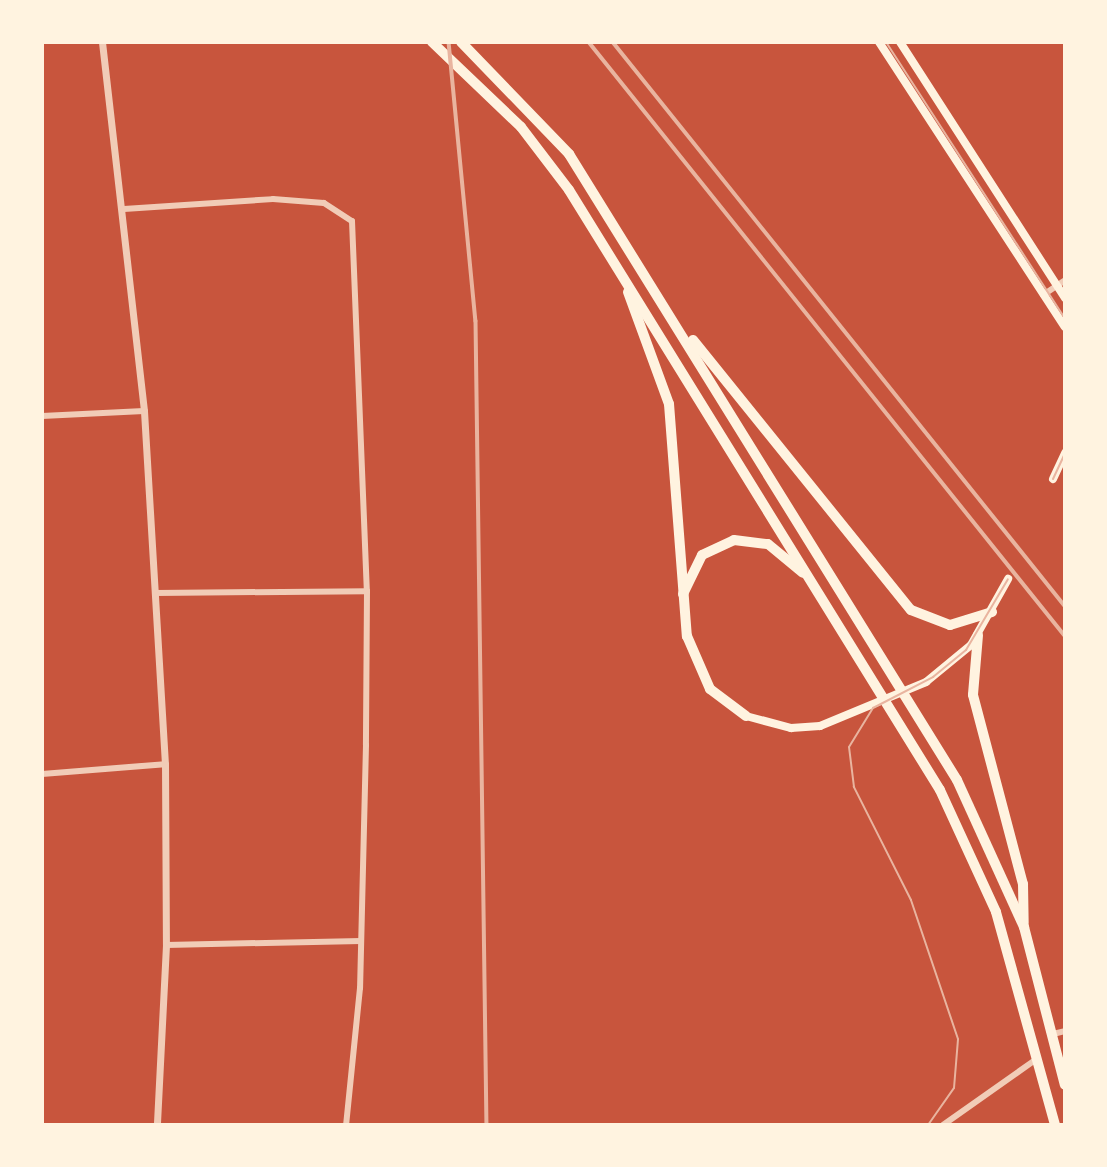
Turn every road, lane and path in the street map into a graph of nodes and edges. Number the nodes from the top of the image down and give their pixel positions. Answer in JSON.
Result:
{"nodes":[{"id":1,"x":102,"y":42,"type":"edge"},
{"id":2,"x":432,"y":42,"type":"edge"},
{"id":3,"x":461,"y":42,"type":"edge"},
{"id":4,"x":879,"y":42,"type":"edge"},
{"id":5,"x":900,"y":42,"type":"edge"},
{"id":6,"x":124,"y":209,"type":"junction"},
{"id":7,"x":607,"y":247,"type":"junction"},
{"id":8,"x":1065,"y":280,"type":"edge"},
{"id":9,"x":1056,"y":287,"type":"junction"},
{"id":10,"x":1044,"y":295,"type":"junction"},
{"id":11,"x":1065,"y":298,"type":"edge"},
{"id":12,"x":676,"y":321,"type":"junction"},
{"id":13,"x":1065,"y":327,"type":"edge"},
{"id":14,"x":144,"y":411,"type":"junction"},
{"id":15,"x":42,"y":416,"type":"edge"},
{"id":16,"x":1065,"y":453,"type":"edge"},
{"id":17,"x":1065,"y":460,"type":"edge"},
{"id":18,"x":1008,"y":579,"type":"dead end"},
{"id":19,"x":814,"y":583,"type":"junction"},
{"id":20,"x":367,"y":591,"type":"junction"},
{"id":21,"x":155,"y":593,"type":"junction"},
{"id":22,"x":681,"y":601,"type":"junction"},
{"id":23,"x":992,"y":612,"type":"junction"},
{"id":24,"x":978,"y":635,"type":"junction"},
{"id":25,"x":746,"y":716,"type":"joint"},
{"id":26,"x":165,"y":764,"type":"junction"},
{"id":27,"x":42,"y":774,"type":"edge"},
{"id":28,"x":1024,"y":927,"type":"junction"},
{"id":29,"x":361,"y":941,"type":"junction"},
{"id":30,"x":166,"y":945,"type":"junction"},
{"id":31,"x":1065,"y":1031,"type":"edge"},
{"id":32,"x":1053,"y":1034,"type":"junction"},
{"id":33,"x":1038,"y":1058,"type":"junction"},
{"id":34,"x":1065,"y":1085,"type":"edge"},
{"id":35,"x":158,"y":1125,"type":"edge"},
{"id":36,"x":346,"y":1125,"type":"edge"},
{"id":37,"x":943,"y":1125,"type":"edge"},
{"id":38,"x":1055,"y":1125,"type":"edge"}],
"edges":[{"from":1,"to":6,"type":"street"},
{"from":2,"to":7,"type":"main road"},
{"from":3,"to":12,"type":"main road"},
{"from":4,"to":10,"type":"main road"},
{"from":5,"to":9,"type":"main road"},
{"from":6,"to":14,"type":"street"},
{"from":6,"to":20,"type":"street"},
{"from":7,"to":19,"type":"main road"},
{"from":7,"to":22,"type":"main road"},
{"from":8,"to":9,"type":"street"},
{"from":9,"to":10,"type":"street"},
{"from":9,"to":11,"type":"main road"},
{"from":10,"to":13,"type":"main road"},
{"from":12,"to":23,"type":"main road"},
{"from":12,"to":28,"type":"main road"},
{"from":14,"to":15,"type":"street"},
{"from":14,"to":21,"type":"street"},
{"from":16,"to":17,"type":"main road"},
{"from":18,"to":23,"type":"main road"},
{"from":19,"to":22,"type":"main road"},
{"from":19,"to":33,"type":"main road"},
{"from":20,"to":21,"type":"street"},
{"from":20,"to":29,"type":"street"},
{"from":21,"to":26,"type":"street"},
{"from":22,"to":25,"type":"main road"},
{"from":23,"to":24,"type":"main road"},
{"from":24,"to":25,"type":"main road"},
{"from":24,"to":28,"type":"main road"},
{"from":26,"to":27,"type":"street"},
{"from":26,"to":30,"type":"street"},
{"from":28,"to":32,"type":"main road"},
{"from":29,"to":30,"type":"street"},
{"from":29,"to":36,"type":"street"},
{"from":30,"to":35,"type":"street"},
{"from":31,"to":32,"type":"street"},
{"from":32,"to":34,"type":"main road"},
{"from":33,"to":37,"type":"street"},
{"from":33,"to":38,"type":"main road"}]}
